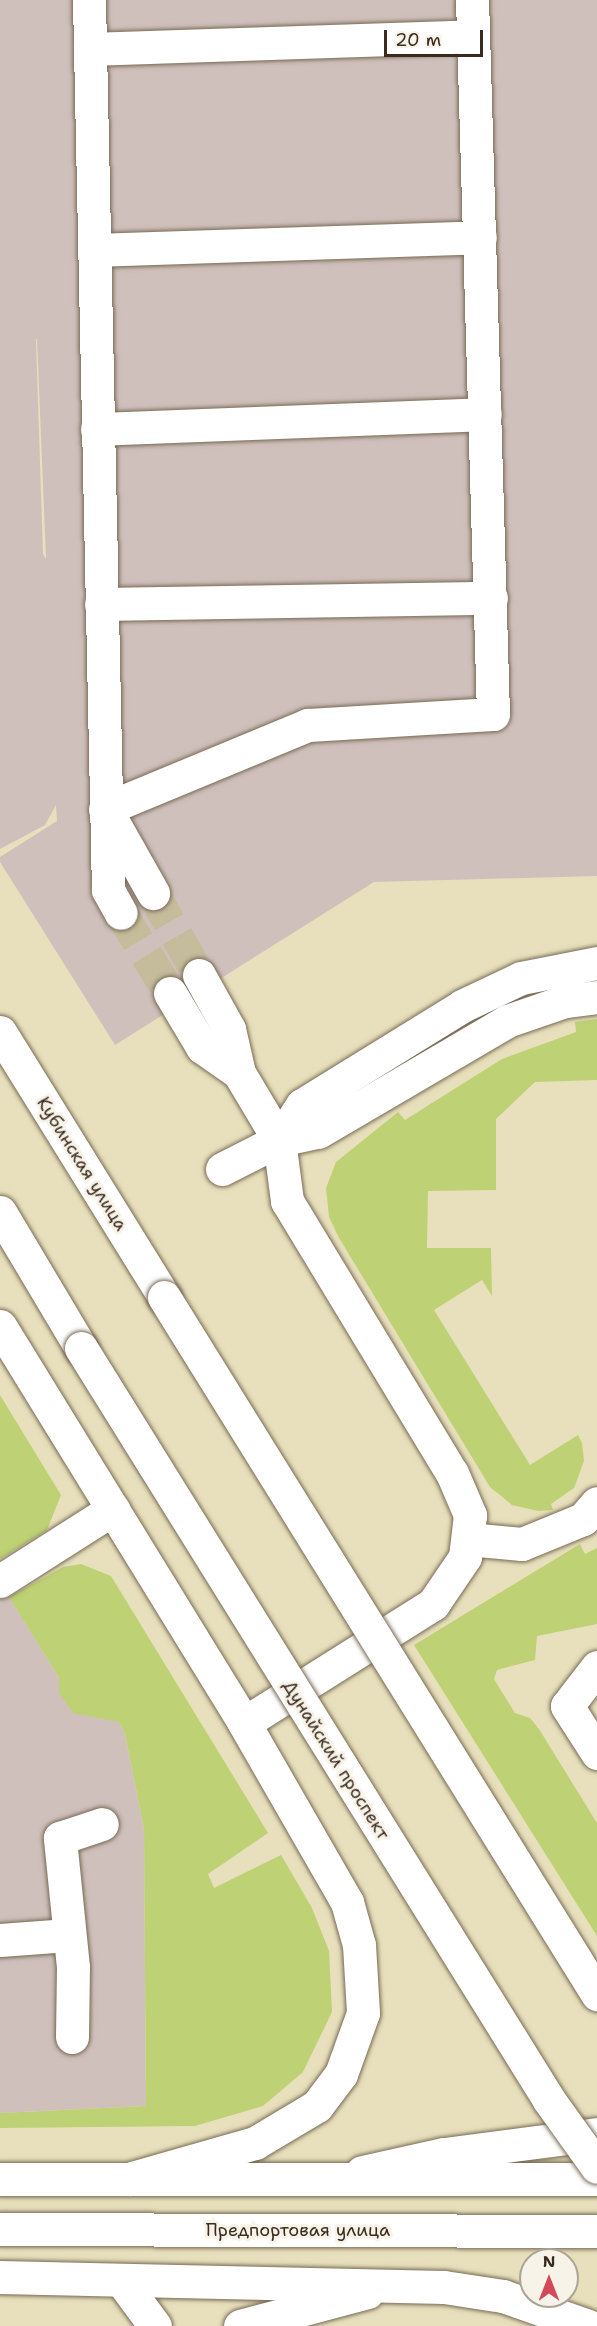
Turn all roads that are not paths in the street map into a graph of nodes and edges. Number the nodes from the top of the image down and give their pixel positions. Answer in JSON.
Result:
{"nodes":[{"id":1,"x":89,"y":0,"type":"edge"},
{"id":2,"x":472,"y":0,"type":"edge"},
{"id":3,"x":473,"y":36,"type":"junction"},
{"id":4,"x":90,"y":49,"type":"junction"},
{"id":5,"x":480,"y":237,"type":"junction"},
{"id":6,"x":94,"y":250,"type":"junction"},
{"id":7,"x":485,"y":414,"type":"junction"},
{"id":8,"x":97,"y":429,"type":"junction"},
{"id":9,"x":491,"y":598,"type":"junction"},
{"id":10,"x":101,"y":604,"type":"junction"},
{"id":11,"x":105,"y":809,"type":"junction"},
{"id":12,"x":153,"y":893,"type":"tunnel mouth"},
{"id":13,"x":121,"y":913,"type":"tunnel mouth"},
{"id":14,"x":597,"y":963,"type":"edge"},
{"id":15,"x":199,"y":975,"type":"tunnel mouth"},
{"id":16,"x":170,"y":993,"type":"tunnel mouth"},
{"id":17,"x":597,"y":997,"type":"edge"},
{"id":18,"x":0,"y":1032,"type":"edge"},
{"id":19,"x":239,"y":1073,"type":"junction"},
{"id":20,"x":279,"y":1140,"type":"junction"},
{"id":21,"x":222,"y":1168,"type":"dead end"},
{"id":22,"x":0,"y":1212,"type":"edge"},
{"id":23,"x":0,"y":1326,"type":"edge"},
{"id":24,"x":597,"y":1503,"type":"edge"},
{"id":25,"x":112,"y":1509,"type":"junction"},
{"id":26,"x":468,"y":1539,"type":"junction"},
{"id":27,"x":0,"y":1581,"type":"edge"},
{"id":28,"x":597,"y":1667,"type":"edge"},
{"id":29,"x":244,"y":1723,"type":"junction"},
{"id":30,"x":597,"y":1753,"type":"edge"},
{"id":31,"x":102,"y":1824,"type":"dead end"},
{"id":32,"x":68,"y":1935,"type":"junction"},
{"id":33,"x":0,"y":1940,"type":"edge"},
{"id":34,"x":597,"y":1994,"type":"edge"},
{"id":35,"x":72,"y":2037,"type":"dead end"},
{"id":36,"x":597,"y":2134,"type":"edge"},
{"id":37,"x":597,"y":2167,"type":"edge"},
{"id":38,"x":0,"y":2179,"type":"edge"},
{"id":39,"x":129,"y":2179,"type":"junction"},
{"id":40,"x":333,"y":2179,"type":"junction"},
{"id":41,"x":597,"y":2179,"type":"edge"},
{"id":42,"x":0,"y":2229,"type":"edge"},
{"id":43,"x":597,"y":2231,"type":"edge"},
{"id":44,"x":0,"y":2277,"type":"edge"},
{"id":45,"x":121,"y":2280,"type":"junction"},
{"id":46,"x":401,"y":2285,"type":"junction"},
{"id":47,"x":155,"y":2326,"type":"edge"},
{"id":48,"x":240,"y":2326,"type":"edge"},
{"id":49,"x":588,"y":2326,"type":"edge"}],
"edges":[{"from":1,"to":4,"type":"main road"},
{"from":2,"to":3,"type":"main road"},
{"from":3,"to":4,"type":"main road"},
{"from":3,"to":5,"type":"main road"},
{"from":4,"to":6,"type":"main road"},
{"from":5,"to":6,"type":"main road"},
{"from":5,"to":7,"type":"main road"},
{"from":6,"to":8,"type":"main road"},
{"from":7,"to":8,"type":"main road"},
{"from":7,"to":9,"type":"main road"},
{"from":8,"to":10,"type":"main road"},
{"from":9,"to":10,"type":"main road"},
{"from":9,"to":11,"type":"main road"},
{"from":10,"to":11,"type":"main road"},
{"from":11,"to":12,"type":"main road"},
{"from":11,"to":13,"type":"main road"},
{"from":14,"to":20,"type":"main road"},
{"from":15,"to":19,"type":"main road"},
{"from":16,"to":19,"type":"main road"},
{"from":17,"to":20,"type":"main road"},
{"from":18,"to":34,"type":"main road","name":"Кубинская улица","bridge":true},
{"from":19,"to":20,"type":"main road"},
{"from":20,"to":21,"type":"main road"},
{"from":20,"to":26,"type":"main road"},
{"from":22,"to":37,"type":"main road","name":"Дунайский проспект","bridge":true},
{"from":23,"to":25,"type":"main road"},
{"from":24,"to":26,"type":"main road"},
{"from":25,"to":27,"type":"main road"},
{"from":25,"to":29,"type":"main road"},
{"from":26,"to":29,"type":"main road"},
{"from":28,"to":30,"type":"main road"},
{"from":29,"to":39,"type":"main road"},
{"from":31,"to":32,"type":"main road"},
{"from":32,"to":33,"type":"main road"},
{"from":32,"to":35,"type":"main road"},
{"from":36,"to":40,"type":"main road"},
{"from":38,"to":39,"type":"main road"},
{"from":39,"to":40,"type":"main road"},
{"from":40,"to":41,"type":"main road"},
{"from":42,"to":43,"type":"main road","name":"Предпортовая улица"},
{"from":44,"to":45,"type":"main road"},
{"from":45,"to":46,"type":"main road"},
{"from":45,"to":47,"type":"main road"},
{"from":46,"to":48,"type":"main road"},
{"from":46,"to":49,"type":"main road"}]}
